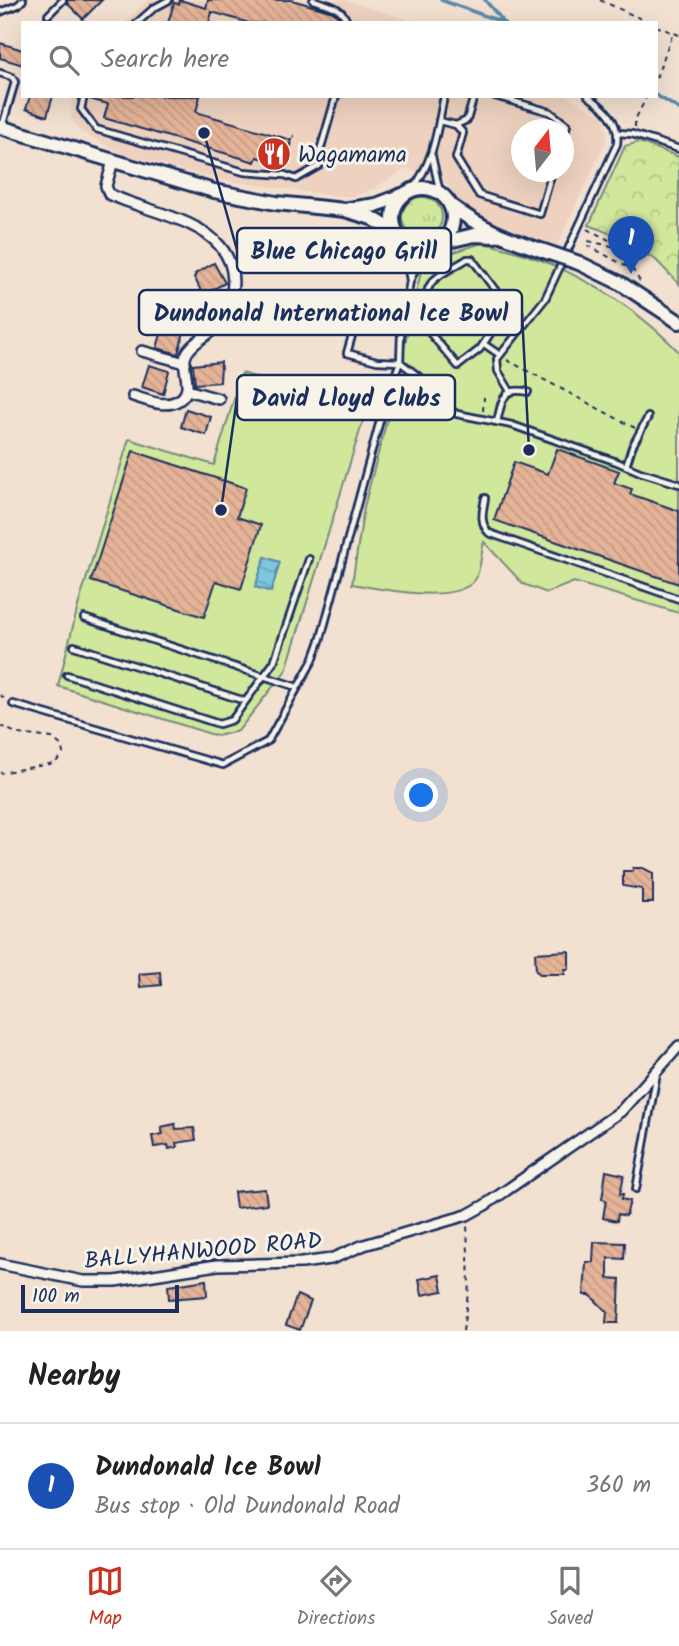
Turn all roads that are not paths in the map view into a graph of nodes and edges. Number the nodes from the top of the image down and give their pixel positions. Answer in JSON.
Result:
{"nodes":[{"id":1,"x":23,"y":0,"type":"edge"},
{"id":2,"x":63,"y":0,"type":"edge"},
{"id":3,"x":169,"y":0,"type":"edge"},
{"id":4,"x":313,"y":0,"type":"edge"},
{"id":5,"x":0,"y":12,"type":"edge"},
{"id":6,"x":48,"y":15,"type":"dead end"},
{"id":7,"x":139,"y":21,"type":"edge"},
{"id":8,"x":346,"y":21,"type":"edge"},
{"id":9,"x":0,"y":73,"type":"edge"},
{"id":10,"x":84,"y":98,"type":"edge"},
{"id":11,"x":335,"y":98,"type":"edge"},
{"id":12,"x":444,"y":98,"type":"edge"},
{"id":13,"x":473,"y":98,"type":"edge"},
{"id":14,"x":502,"y":98,"type":"edge"},
{"id":15,"x":591,"y":98,"type":"edge"},
{"id":16,"x":559,"y":119,"type":"edge"},
{"id":17,"x":467,"y":120,"type":"junction"},
{"id":18,"x":439,"y":121,"type":"junction"},
{"id":19,"x":456,"y":125,"type":"junction"},
{"id":20,"x":1,"y":127,"type":"edge"},
{"id":21,"x":463,"y":133,"type":"junction"},
{"id":22,"x":618,"y":133,"type":"junction"},
{"id":23,"x":679,"y":149,"type":"edge"},
{"id":24,"x":432,"y":155,"type":"junction"},
{"id":25,"x":113,"y":161,"type":"junction"},
{"id":26,"x":549,"y":182,"type":"edge"},
{"id":27,"x":408,"y":192,"type":"junction"},
{"id":28,"x":440,"y":193,"type":"junction"},
{"id":29,"x":450,"y":205,"type":"junction"},
{"id":30,"x":345,"y":210,"type":"junction"},
{"id":31,"x":499,"y":236,"type":"junction"},
{"id":32,"x":399,"y":237,"type":"junction"},
{"id":33,"x":440,"y":243,"type":"junction"},
{"id":34,"x":425,"y":248,"type":"junction"},
{"id":35,"x":410,"y":281,"type":"junction"},
{"id":36,"x":206,"y":305,"type":"dead end"},
{"id":37,"x":226,"y":311,"type":"junction"},
{"id":38,"x":358,"y":315,"type":"dead end"},
{"id":39,"x":679,"y":322,"type":"edge"},
{"id":40,"x":484,"y":344,"type":"junction"},
{"id":41,"x":142,"y":351,"type":"dead end"},
{"id":42,"x":500,"y":355,"type":"junction"},
{"id":43,"x":400,"y":362,"type":"junction"},
{"id":44,"x":185,"y":363,"type":"junction"},
{"id":45,"x":187,"y":390,"type":"junction"},
{"id":46,"x":510,"y":391,"type":"junction"},
{"id":47,"x":528,"y":392,"type":"dead end"},
{"id":48,"x":133,"y":396,"type":"dead end"},
{"id":49,"x":219,"y":399,"type":"dead end"},
{"id":50,"x":648,"y":418,"type":"dead end"},
{"id":51,"x":497,"y":422,"type":"junction"},
{"id":52,"x":626,"y":466,"type":"junction"},
{"id":53,"x":679,"y":484,"type":"edge"},
{"id":54,"x":485,"y":498,"type":"dead end"},
{"id":55,"x":309,"y":559,"type":"dead end"},
{"id":56,"x":679,"y":599,"type":"edge"},
{"id":57,"x":84,"y":618,"type":"dead end"},
{"id":58,"x":74,"y":646,"type":"dead end"},
{"id":59,"x":67,"y":675,"type":"dead end"},
{"id":60,"x":264,"y":676,"type":"junction"},
{"id":61,"x":297,"y":687,"type":"junction"},
{"id":62,"x":245,"y":701,"type":"junction"},
{"id":63,"x":13,"y":704,"type":"dead end"},
{"id":64,"x":679,"y":1046,"type":"edge"},
{"id":65,"x":658,"y":1069,"type":"junction"},
{"id":66,"x":636,"y":1189,"type":"dead end"},
{"id":67,"x":0,"y":1264,"type":"edge"}],
"edges":[{"from":1,"to":5,"type":"lane"},
{"from":2,"to":6,"type":"lane"},
{"from":3,"to":7,"type":"lane"},
{"from":4,"to":8,"type":"lane"},
{"from":9,"to":20,"type":"lane"},
{"from":10,"to":11,"type":"lane"},
{"from":12,"to":18,"type":"lane"},
{"from":13,"to":17,"type":"lane"},
{"from":14,"to":16,"type":"lane"},
{"from":15,"to":22,"type":"lane"},
{"from":17,"to":19,"type":"lane"},
{"from":17,"to":21,"type":"lane"},
{"from":18,"to":19,"type":"lane"},
{"from":18,"to":24,"type":"lane"},
{"from":19,"to":21,"type":"lane"},
{"from":20,"to":25,"type":"street"},
{"from":21,"to":26,"type":"lane"},
{"from":22,"to":23,"type":"lane"},
{"from":22,"to":42,"type":"lane"},
{"from":24,"to":27,"type":"lane"},
{"from":24,"to":28,"type":"lane"},
{"from":25,"to":30,"type":"street"},
{"from":25,"to":37,"type":"street"},
{"from":27,"to":28,"type":"street"},
{"from":27,"to":30,"type":"street"},
{"from":27,"to":32,"type":"street"},
{"from":28,"to":29,"type":"street"},
{"from":29,"to":31,"type":"street"},
{"from":29,"to":33,"type":"street"},
{"from":30,"to":32,"type":"street"},
{"from":31,"to":33,"type":"street"},
{"from":31,"to":39,"type":"street","bridge":true},
{"from":32,"to":34,"type":"street"},
{"from":32,"to":35,"type":"lane"},
{"from":33,"to":34,"type":"street"},
{"from":34,"to":35,"type":"lane"},
{"from":35,"to":43,"type":"lane"},
{"from":36,"to":37,"type":"street"},
{"from":37,"to":44,"type":"street"},
{"from":38,"to":43,"type":"lane"},
{"from":40,"to":40,"type":"lane"},
{"from":40,"to":42,"type":"lane"},
{"from":41,"to":44,"type":"street"},
{"from":42,"to":46,"type":"lane"},
{"from":43,"to":51,"type":"lane"},
{"from":43,"to":61,"type":"lane"},
{"from":44,"to":45,"type":"street"},
{"from":45,"to":48,"type":"street"},
{"from":45,"to":49,"type":"street"},
{"from":46,"to":47,"type":"lane"},
{"from":46,"to":51,"type":"lane"},
{"from":50,"to":52,"type":"lane"},
{"from":51,"to":52,"type":"lane"},
{"from":52,"to":53,"type":"lane"},
{"from":54,"to":56,"type":"lane"},
{"from":55,"to":60,"type":"lane"},
{"from":57,"to":60,"type":"lane"},
{"from":58,"to":62,"type":"lane"},
{"from":59,"to":62,"type":"lane"},
{"from":60,"to":61,"type":"lane"},
{"from":60,"to":62,"type":"lane"},
{"from":61,"to":63,"type":"lane"},
{"from":64,"to":65,"type":"street","name":"BALLYHANWOOD ROAD"},
{"from":65,"to":66,"type":"lane"},
{"from":65,"to":67,"type":"street","name":"BALLYHANWOOD ROAD"}]}
